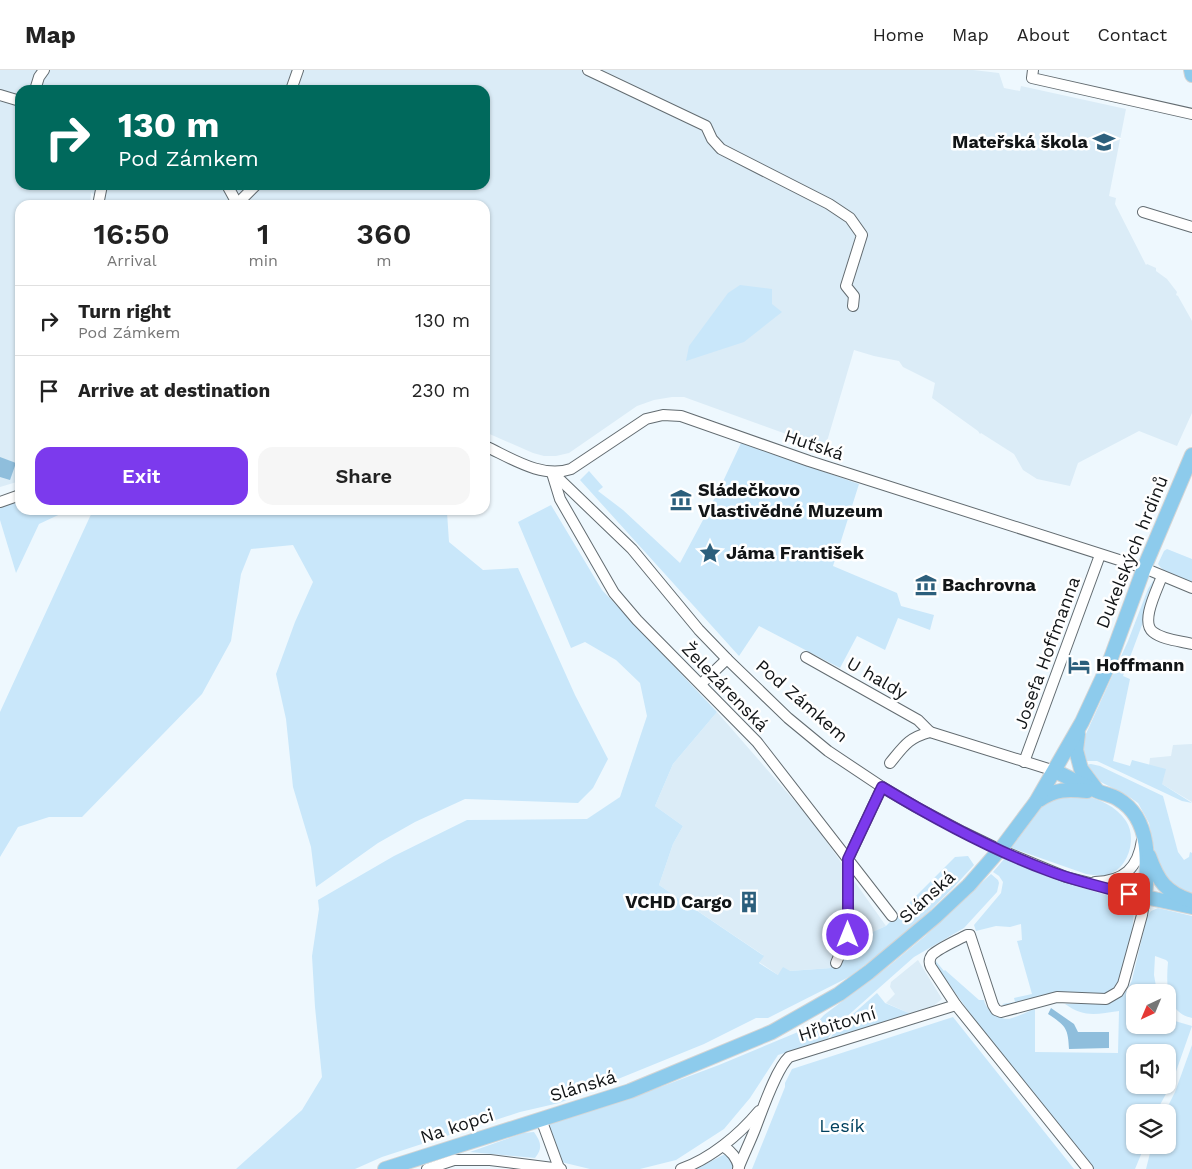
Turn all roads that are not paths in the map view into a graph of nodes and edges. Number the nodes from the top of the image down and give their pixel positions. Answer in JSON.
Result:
{"nodes":[{"id":1,"x":44,"y":70,"type":"edge"},
{"id":2,"x":298,"y":70,"type":"edge"},
{"id":3,"x":588,"y":70,"type":"edge"},
{"id":4,"x":1190,"y":70,"type":"edge"},
{"id":5,"x":1033,"y":74,"type":"edge"},
{"id":6,"x":1192,"y":75,"type":"edge"},
{"id":7,"x":37,"y":85,"type":"edge"},
{"id":8,"x":293,"y":85,"type":"edge"},
{"id":9,"x":0,"y":95,"type":"edge"},
{"id":10,"x":15,"y":99,"type":"edge"},
{"id":11,"x":1192,"y":114,"type":"edge"},
{"id":12,"x":251,"y":190,"type":"edge"},
{"id":13,"x":242,"y":200,"type":"edge"},
{"id":14,"x":1143,"y":212,"type":"dead end"},
{"id":15,"x":1192,"y":227,"type":"edge"},
{"id":16,"x":853,"y":306,"type":"dead end"},
{"id":17,"x":490,"y":448,"type":"edge"},
{"id":18,"x":1192,"y":455,"type":"edge"},
{"id":19,"x":552,"y":472,"type":"junction"},
{"id":20,"x":15,"y":497,"type":"edge"},
{"id":21,"x":0,"y":502,"type":"edge"},
{"id":22,"x":1100,"y":555,"type":"junction"},
{"id":23,"x":1144,"y":568,"type":"junction"},
{"id":24,"x":1162,"y":576,"type":"junction"},
{"id":25,"x":1192,"y":588,"type":"edge"},
{"id":26,"x":1192,"y":644,"type":"edge"},
{"id":27,"x":806,"y":657,"type":"dead end"},
{"id":28,"x":727,"y":659,"type":"junction"},
{"id":29,"x":701,"y":684,"type":"junction"},
{"id":30,"x":1080,"y":725,"type":"junction"},
{"id":31,"x":930,"y":732,"type":"junction"},
{"id":32,"x":1024,"y":762,"type":"junction"},
{"id":33,"x":890,"y":763,"type":"dead end"},
{"id":34,"x":1055,"y":772,"type":"junction"},
{"id":35,"x":882,"y":787,"type":"junction"},
{"id":36,"x":1098,"y":792,"type":"junction"},
{"id":37,"x":1036,"y":802,"type":"junction"},
{"id":38,"x":1144,"y":837,"type":"junction"},
{"id":39,"x":848,"y":859,"type":"junction"},
{"id":40,"x":1083,"y":882,"type":"junction"},
{"id":41,"x":1145,"y":897,"type":"junction"},
{"id":42,"x":1192,"y":901,"type":"edge"},
{"id":43,"x":1192,"y":907,"type":"edge"},
{"id":44,"x":892,"y":916,"type":"dead end"},
{"id":45,"x":836,"y":963,"type":"dead end"},
{"id":46,"x":956,"y":1005,"type":"junction"},
{"id":47,"x":764,"y":1104,"type":"junction"},
{"id":48,"x":541,"y":1118,"type":"junction"},
{"id":49,"x":723,"y":1146,"type":"junction"},
{"id":50,"x":738,"y":1168,"type":"edge"},
{"id":51,"x":384,"y":1169,"type":"edge"},
{"id":52,"x":427,"y":1169,"type":"edge"},
{"id":53,"x":560,"y":1169,"type":"edge"},
{"id":54,"x":681,"y":1169,"type":"edge"},
{"id":55,"x":1088,"y":1169,"type":"edge"}],
"edges":[{"from":1,"to":7,"type":"street"},
{"from":2,"to":8,"type":"street"},
{"from":3,"to":16,"type":"street"},
{"from":4,"to":6,"type":"main road"},
{"from":5,"to":11,"type":"street"},
{"from":9,"to":10,"type":"street"},
{"from":12,"to":13,"type":"street"},
{"from":14,"to":15,"type":"street"},
{"from":17,"to":19,"type":"street","name":"Huťská"},
{"from":18,"to":23,"type":"main road","name":"Dukelských hrdinů"},
{"from":19,"to":22,"type":"street","name":"Huťská"},
{"from":19,"to":28,"type":"street","name":"Pod Zámkem"},
{"from":19,"to":29,"type":"street","name":"Železárenská"},
{"from":20,"to":21,"type":"street"},
{"from":22,"to":23,"type":"street","name":"Huťská"},
{"from":22,"to":32,"type":"street","name":"Josefa Hoffmanna"},
{"from":23,"to":24,"type":"street","name":"Huťská"},
{"from":23,"to":30,"type":"main road","name":"Dukelských hrdinů"},
{"from":24,"to":25,"type":"street","name":"Huťská"},
{"from":24,"to":26,"type":"street"},
{"from":27,"to":31,"type":"street","name":"U haldy"},
{"from":28,"to":29,"type":"street"},
{"from":28,"to":35,"type":"street","name":"Pod Zámkem"},
{"from":29,"to":39,"type":"street","name":"Železárenská"},
{"from":30,"to":34,"type":"main road","name":"Dukelských hrdinů"},
{"from":30,"to":36,"type":"main road"},
{"from":31,"to":32,"type":"street"},
{"from":31,"to":33,"type":"street"},
{"from":32,"to":34,"type":"street"},
{"from":34,"to":36,"type":"main road"},
{"from":34,"to":37,"type":"main road","name":"Slánská"},
{"from":35,"to":39,"type":"street"},
{"from":35,"to":40,"type":"street","name":"Pod Zámkem"},
{"from":36,"to":37,"type":"main road"},
{"from":36,"to":38,"type":"main road"},
{"from":37,"to":48,"type":"main road","name":"Slánská","bridge":true},
{"from":38,"to":40,"type":"street","name":"Pod Zámkem"},
{"from":38,"to":41,"type":"main road"},
{"from":38,"to":42,"type":"main road"},
{"from":39,"to":44,"type":"street","name":"Železárenská"},
{"from":39,"to":45,"type":"street"},
{"from":40,"to":41,"type":"street","name":"Pod Zámkem"},
{"from":41,"to":43,"type":"main road","name":"Pod Zámkem"},
{"from":41,"to":46,"type":"street"},
{"from":46,"to":47,"type":"street","name":"Hřbitovní"},
{"from":46,"to":55,"type":"street"},
{"from":47,"to":49,"type":"street"},
{"from":47,"to":50,"type":"street","name":"Hřbitovní"},
{"from":48,"to":51,"type":"main road","name":"Na kopci"},
{"from":48,"to":53,"type":"street"},
{"from":49,"to":50,"type":"street"},
{"from":49,"to":54,"type":"street"},
{"from":52,"to":53,"type":"street"}]}
